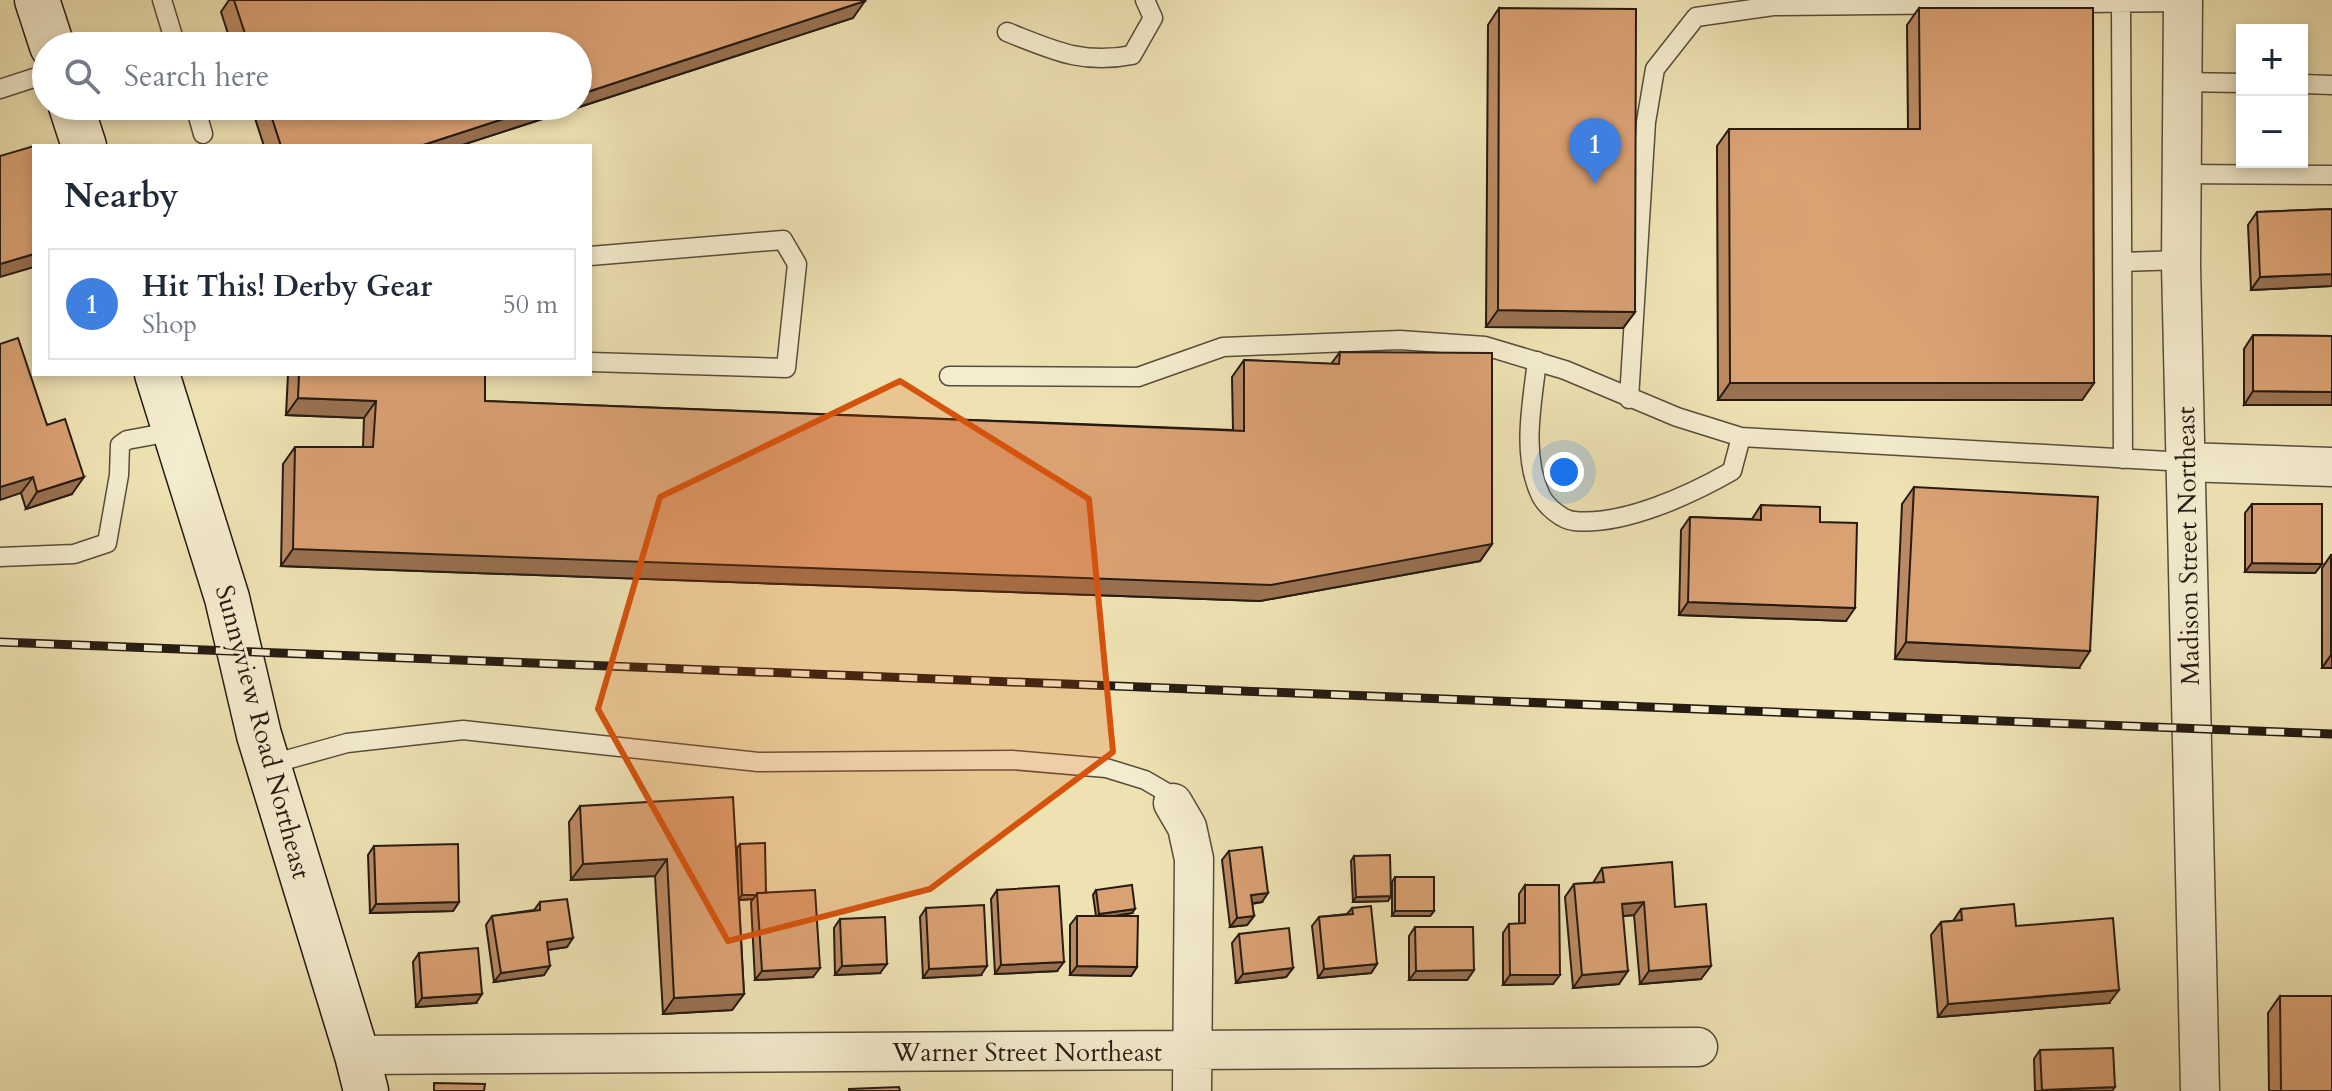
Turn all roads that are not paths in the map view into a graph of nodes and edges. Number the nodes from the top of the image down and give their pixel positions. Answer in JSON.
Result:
{"nodes":[{"id":1,"x":37,"y":0,"type":"edge"},
{"id":2,"x":162,"y":0,"type":"edge"},
{"id":3,"x":1145,"y":0,"type":"edge"},
{"id":4,"x":2183,"y":1,"type":"edge"},
{"id":5,"x":2121,"y":3,"type":"junction"},
{"id":6,"x":47,"y":32,"type":"edge"},
{"id":7,"x":172,"y":32,"type":"edge"},
{"id":8,"x":1007,"y":32,"type":"dead end"},
{"id":9,"x":32,"y":79,"type":"edge"},
{"id":10,"x":2182,"y":82,"type":"junction"},
{"id":11,"x":2236,"y":83,"type":"edge"},
{"id":12,"x":2308,"y":84,"type":"edge"},
{"id":13,"x":2332,"y":85,"type":"edge"},
{"id":14,"x":0,"y":89,"type":"edge"},
{"id":15,"x":76,"y":120,"type":"edge"},
{"id":16,"x":199,"y":120,"type":"edge"},
{"id":17,"x":203,"y":134,"type":"dead end"},
{"id":18,"x":83,"y":144,"type":"edge"},
{"id":19,"x":2182,"y":174,"type":"junction"},
{"id":20,"x":2332,"y":175,"type":"edge"},
{"id":21,"x":592,"y":256,"type":"edge"},
{"id":22,"x":2181,"y":260,"type":"junction"},
{"id":23,"x":2122,"y":262,"type":"junction"},
{"id":24,"x":1537,"y":361,"type":"junction"},
{"id":25,"x":592,"y":362,"type":"edge"},
{"id":26,"x":158,"y":376,"type":"edge"},
{"id":27,"x":949,"y":376,"type":"dead end"},
{"id":28,"x":1629,"y":399,"type":"junction"},
{"id":29,"x":176,"y":431,"type":"junction"},
{"id":30,"x":1741,"y":437,"type":"junction"},
{"id":31,"x":2123,"y":459,"type":"junction"},
{"id":32,"x":2186,"y":462,"type":"junction"},
{"id":33,"x":2332,"y":467,"type":"edge"},
{"id":34,"x":0,"y":557,"type":"edge"},
{"id":35,"x":268,"y":765,"type":"junction"},
{"id":36,"x":1173,"y":803,"type":"joint"},
{"id":37,"x":1698,"y":1047,"type":"dead end"},
{"id":38,"x":1192,"y":1051,"type":"junction"},
{"id":39,"x":361,"y":1073,"type":"edge"},
{"id":40,"x":1192,"y":1091,"type":"edge"},
{"id":41,"x":2200,"y":1091,"type":"edge"}],
"edges":[{"from":1,"to":6,"type":"main road"},
{"from":2,"to":7,"type":"lane"},
{"from":3,"to":8,"type":"lane"},
{"from":4,"to":5,"type":"lane"},
{"from":4,"to":10,"type":"street","name":"Madison Street Northeast"},
{"from":5,"to":23,"type":"lane"},
{"from":5,"to":28,"type":"lane"},
{"from":9,"to":14,"type":"lane"},
{"from":10,"to":11,"type":"lane"},
{"from":10,"to":19,"type":"street","name":"Madison Street Northeast"},
{"from":12,"to":13,"type":"lane"},
{"from":15,"to":18,"type":"main road"},
{"from":16,"to":17,"type":"lane"},
{"from":19,"to":20,"type":"lane"},
{"from":19,"to":22,"type":"street","name":"Madison Street Northeast"},
{"from":21,"to":25,"type":"lane"},
{"from":22,"to":23,"type":"lane"},
{"from":22,"to":32,"type":"street","name":"Madison Street Northeast"},
{"from":23,"to":31,"type":"lane"},
{"from":24,"to":27,"type":"lane"},
{"from":24,"to":28,"type":"lane"},
{"from":24,"to":30,"type":"lane"},
{"from":26,"to":29,"type":"main road","name":"Sunnyview Road Northeast"},
{"from":28,"to":30,"type":"lane"},
{"from":29,"to":34,"type":"lane"},
{"from":29,"to":35,"type":"main road","name":"Sunnyview Road Northeast"},
{"from":30,"to":31,"type":"lane"},
{"from":31,"to":32,"type":"lane"},
{"from":32,"to":33,"type":"street"},
{"from":32,"to":41,"type":"street","name":"Madison Street Northeast"},
{"from":35,"to":36,"type":"lane"},
{"from":35,"to":39,"type":"main road","name":"Sunnyview Road Northeast"},
{"from":36,"to":38,"type":"street"},
{"from":37,"to":38,"type":"street","name":"Warner Street Northeast"},
{"from":38,"to":39,"type":"street","name":"Warner Street Northeast"},
{"from":38,"to":40,"type":"street"}]}
